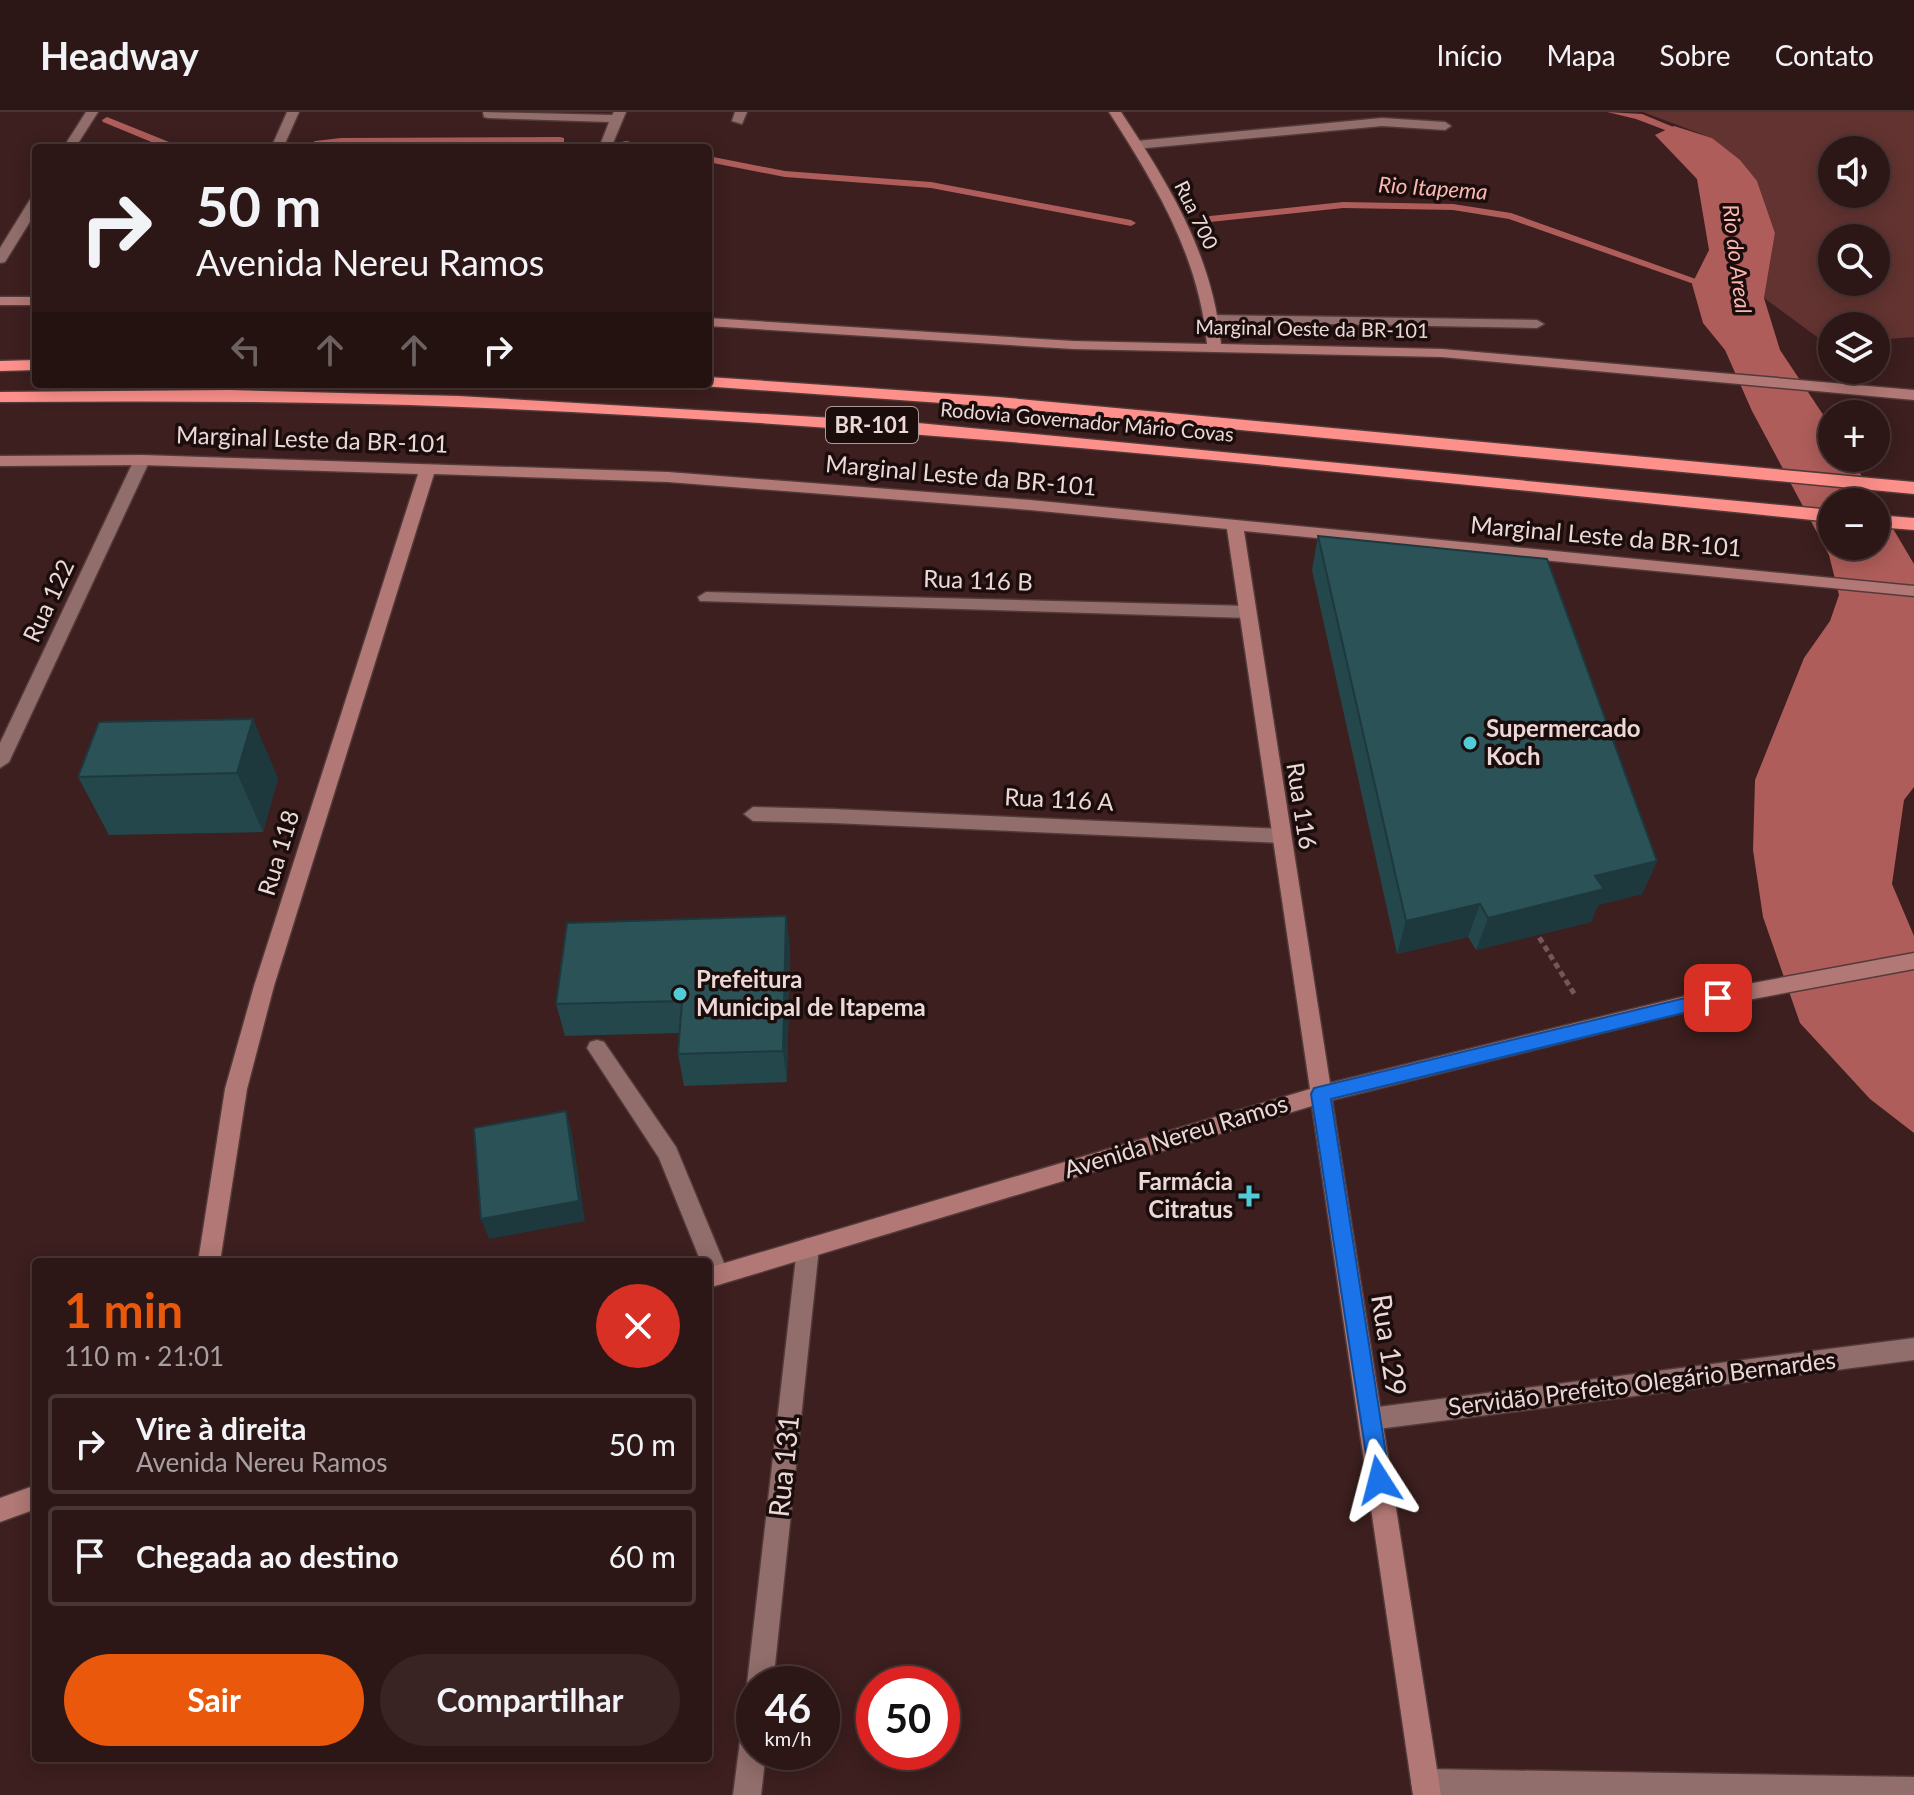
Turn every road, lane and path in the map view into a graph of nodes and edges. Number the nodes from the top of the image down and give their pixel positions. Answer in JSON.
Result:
{"nodes":[{"id":1,"x":92,"y":112,"type":"edge"},
{"id":2,"x":293,"y":112,"type":"edge"},
{"id":3,"x":489,"y":112,"type":"edge"},
{"id":4,"x":1115,"y":112,"type":"edge"},
{"id":5,"x":619,"y":115,"type":"edge"},
{"id":6,"x":1445,"y":126,"type":"dead end"},
{"id":7,"x":72,"y":144,"type":"edge"},
{"id":8,"x":279,"y":144,"type":"edge"},
{"id":9,"x":607,"y":144,"type":"edge"},
{"id":10,"x":1136,"y":145,"type":"junction"},
{"id":11,"x":32,"y":207,"type":"edge"},
{"id":12,"x":0,"y":259,"type":"edge"},
{"id":13,"x":0,"y":301,"type":"edge"},
{"id":14,"x":32,"y":301,"type":"edge"},
{"id":15,"x":1214,"y":319,"type":"junction"},
{"id":16,"x":712,"y":322,"type":"edge"},
{"id":17,"x":1537,"y":324,"type":"dead end"},
{"id":18,"x":1214,"y":346,"type":"junction"},
{"id":19,"x":32,"y":365,"type":"edge"},
{"id":20,"x":0,"y":366,"type":"edge"},
{"id":21,"x":712,"y":382,"type":"edge"},
{"id":22,"x":1914,"y":395,"type":"edge"},
{"id":23,"x":0,"y":397,"type":"edge"},
{"id":24,"x":142,"y":460,"type":"junction"},
{"id":25,"x":0,"y":461,"type":"edge"},
{"id":26,"x":428,"y":467,"type":"junction"},
{"id":27,"x":1911,"y":488,"type":"edge"},
{"id":28,"x":1818,"y":515,"type":"edge"},
{"id":29,"x":1890,"y":522,"type":"edge"},
{"id":30,"x":1914,"y":524,"type":"edge"},
{"id":31,"x":1235,"y":526,"type":"junction"},
{"id":32,"x":1914,"y":591,"type":"edge"},
{"id":33,"x":706,"y":597,"type":"dead end"},
{"id":34,"x":1248,"y":612,"type":"junction"},
{"id":35,"x":0,"y":762,"type":"edge"},
{"id":36,"x":753,"y":814,"type":"dead end"},
{"id":37,"x":1282,"y":836,"type":"junction"},
{"id":38,"x":1529,"y":922,"type":"edge"},
{"id":39,"x":1914,"y":961,"type":"edge"},
{"id":40,"x":1594,"y":1027,"type":"junction"},
{"id":41,"x":597,"y":1048,"type":"dead end"},
{"id":42,"x":1321,"y":1094,"type":"junction"},
{"id":43,"x":808,"y":1248,"type":"junction"},
{"id":44,"x":209,"y":1258,"type":"edge"},
{"id":45,"x":706,"y":1258,"type":"edge"},
{"id":46,"x":713,"y":1277,"type":"edge"},
{"id":47,"x":1914,"y":1349,"type":"edge"},
{"id":48,"x":1370,"y":1419,"type":"junction"},
{"id":49,"x":32,"y":1498,"type":"edge"},
{"id":50,"x":0,"y":1510,"type":"edge"},
{"id":51,"x":762,"y":1666,"type":"edge"},
{"id":52,"x":750,"y":1770,"type":"edge"},
{"id":53,"x":1426,"y":1789,"type":"edge"},
{"id":54,"x":1914,"y":1791,"type":"edge"},
{"id":55,"x":747,"y":1795,"type":"edge"}],
"edges":[{"from":1,"to":7,"type":"street"},
{"from":2,"to":8,"type":"street"},
{"from":3,"to":5,"type":"street"},
{"from":4,"to":10,"type":"main road","name":"Rua 700"},
{"from":5,"to":9,"type":"street"},
{"from":6,"to":10,"type":"street"},
{"from":10,"to":15,"type":"main road","name":"Rua 700"},
{"from":11,"to":12,"type":"street"},
{"from":13,"to":14,"type":"main road"},
{"from":15,"to":17,"type":"street"},
{"from":15,"to":18,"type":"main road","name":"Rua 700"},
{"from":16,"to":18,"type":"main road","name":"Marginal Oeste da BR-101"},
{"from":18,"to":22,"type":"main road","name":"Marginal Oeste da BR-101"},
{"from":19,"to":20,"type":"highway"},
{"from":21,"to":27,"type":"highway","name":"Rodovia Governador Mário Covas","number":"BR-101"},
{"from":23,"to":28,"type":"highway","name":"Rodovia Governador Mário Covas","number":"BR-101"},
{"from":24,"to":25,"type":"main road","name":"Marginal Leste da BR-101"},
{"from":24,"to":26,"type":"main road","name":"Marginal Leste da BR-101"},
{"from":24,"to":35,"type":"street","name":"Rua 122"},
{"from":26,"to":31,"type":"main road","name":"Marginal Leste da BR-101"},
{"from":26,"to":44,"type":"main road","name":"Rua 118"},
{"from":29,"to":30,"type":"highway"},
{"from":31,"to":32,"type":"main road","name":"Marginal Leste da BR-101"},
{"from":31,"to":34,"type":"main road","name":"Rua 116"},
{"from":33,"to":34,"type":"street","name":"Rua 116 B"},
{"from":34,"to":37,"type":"main road","name":"Rua 116"},
{"from":36,"to":37,"type":"street","name":"Rua 116 A"},
{"from":37,"to":42,"type":"main road","name":"Rua 116"},
{"from":38,"to":40,"type":"path"},
{"from":39,"to":40,"type":"main road","name":"Avenida Nereu Ramos"},
{"from":40,"to":42,"type":"main road","name":"Avenida Nereu Ramos"},
{"from":41,"to":45,"type":"street"},
{"from":42,"to":43,"type":"main road","name":"Avenida Nereu Ramos"},
{"from":42,"to":48,"type":"main road","name":"Rua 129"},
{"from":43,"to":46,"type":"main road","name":"Avenida Nereu Ramos"},
{"from":43,"to":51,"type":"street","name":"Rua 131"},
{"from":47,"to":48,"type":"street","name":"Servidão Prefeito Olegário Bernardes"},
{"from":48,"to":53,"type":"main road","name":"Rua 129"},
{"from":49,"to":50,"type":"main road"},
{"from":52,"to":55,"type":"street"},
{"from":53,"to":54,"type":"street"}]}
